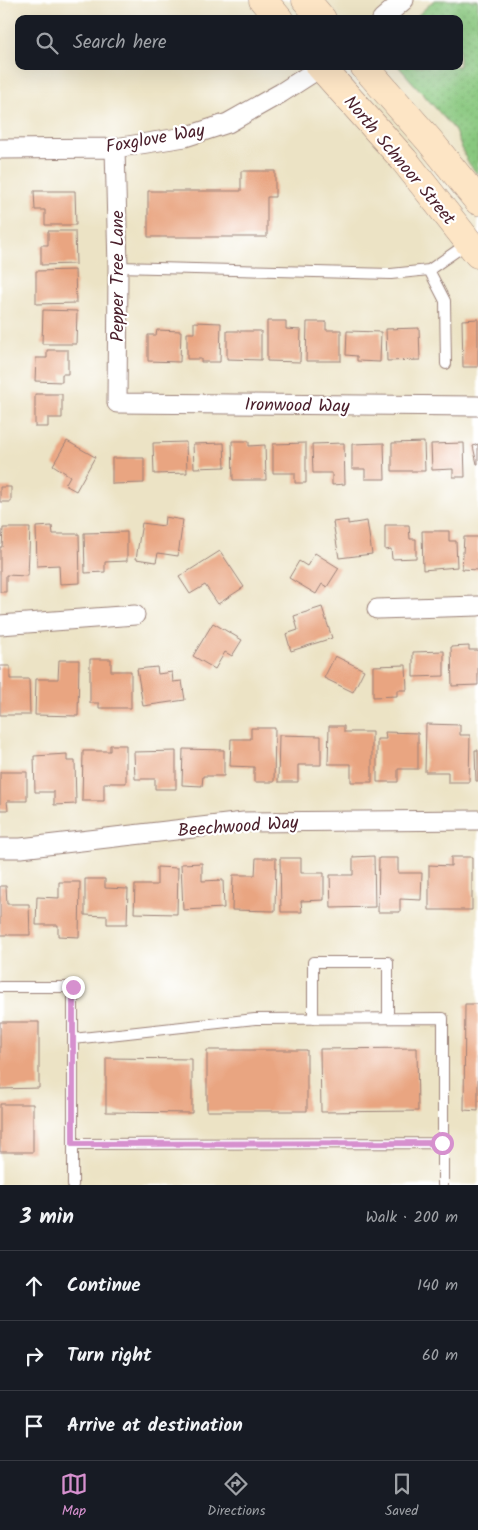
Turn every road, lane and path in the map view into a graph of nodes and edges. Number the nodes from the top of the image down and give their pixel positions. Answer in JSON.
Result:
{"nodes":[{"id":1,"x":263,"y":0,"type":"edge"},
{"id":2,"x":306,"y":0,"type":"edge"},
{"id":3,"x":404,"y":0,"type":"edge"},
{"id":4,"x":276,"y":15,"type":"edge"},
{"id":5,"x":319,"y":15,"type":"edge"},
{"id":6,"x":387,"y":15,"type":"edge"},
{"id":7,"x":316,"y":70,"type":"edge"},
{"id":8,"x":324,"y":70,"type":"edge"},
{"id":9,"x":368,"y":70,"type":"edge"},
{"id":10,"x":115,"y":148,"type":"junction"},
{"id":11,"x":0,"y":149,"type":"edge"},
{"id":12,"x":478,"y":201,"type":"edge"},
{"id":13,"x":473,"y":248,"type":"edge"},
{"id":14,"x":118,"y":267,"type":"junction"},
{"id":15,"x":429,"y":270,"type":"junction"},
{"id":16,"x":446,"y":364,"type":"dead end"},
{"id":17,"x":117,"y":403,"type":"joint"},
{"id":18,"x":478,"y":406,"type":"edge"},
{"id":19,"x":478,"y":606,"type":"edge"},
{"id":20,"x":377,"y":609,"type":"dead end"},
{"id":21,"x":135,"y":615,"type":"dead end"},
{"id":22,"x":0,"y":625,"type":"edge"},
{"id":23,"x":478,"y":820,"type":"edge"},
{"id":24,"x":0,"y":848,"type":"edge"},
{"id":25,"x":0,"y":987,"type":"edge"},
{"id":26,"x":388,"y":1018,"type":"junction"},
{"id":27,"x":313,"y":1019,"type":"junction"},
{"id":28,"x":73,"y":1039,"type":"junction"},
{"id":29,"x":442,"y":1143,"type":"junction"},
{"id":30,"x":73,"y":1144,"type":"junction"},
{"id":31,"x":73,"y":1185,"type":"edge"},
{"id":32,"x":442,"y":1185,"type":"edge"}],
"edges":[{"from":1,"to":4,"type":"street"},
{"from":2,"to":5,"type":"street"},
{"from":3,"to":6,"type":"street"},
{"from":7,"to":10,"type":"street","name":"Foxglove Way"},
{"from":8,"to":13,"type":"street","name":"North Schnoor Street"},
{"from":9,"to":12,"type":"street","name":"North Schnoor Street"},
{"from":10,"to":11,"type":"street","name":"Foxglove Way"},
{"from":10,"to":14,"type":"street","name":"Pepper Tree Lane"},
{"from":13,"to":15,"type":"lane"},
{"from":14,"to":15,"type":"lane"},
{"from":14,"to":17,"type":"street","name":"Pepper Tree Lane"},
{"from":15,"to":16,"type":"lane"},
{"from":17,"to":18,"type":"street","name":"Ironwood Way"},
{"from":19,"to":20,"type":"street"},
{"from":21,"to":22,"type":"street"},
{"from":23,"to":24,"type":"street","name":"Beechwood Way"},
{"from":25,"to":28,"type":"lane"},
{"from":26,"to":27,"type":"lane"},
{"from":26,"to":27,"type":"lane"},
{"from":26,"to":29,"type":"lane"},
{"from":27,"to":28,"type":"lane"},
{"from":28,"to":30,"type":"lane"},
{"from":29,"to":30,"type":"lane"},
{"from":29,"to":32,"type":"lane"},
{"from":30,"to":31,"type":"lane"}]}
